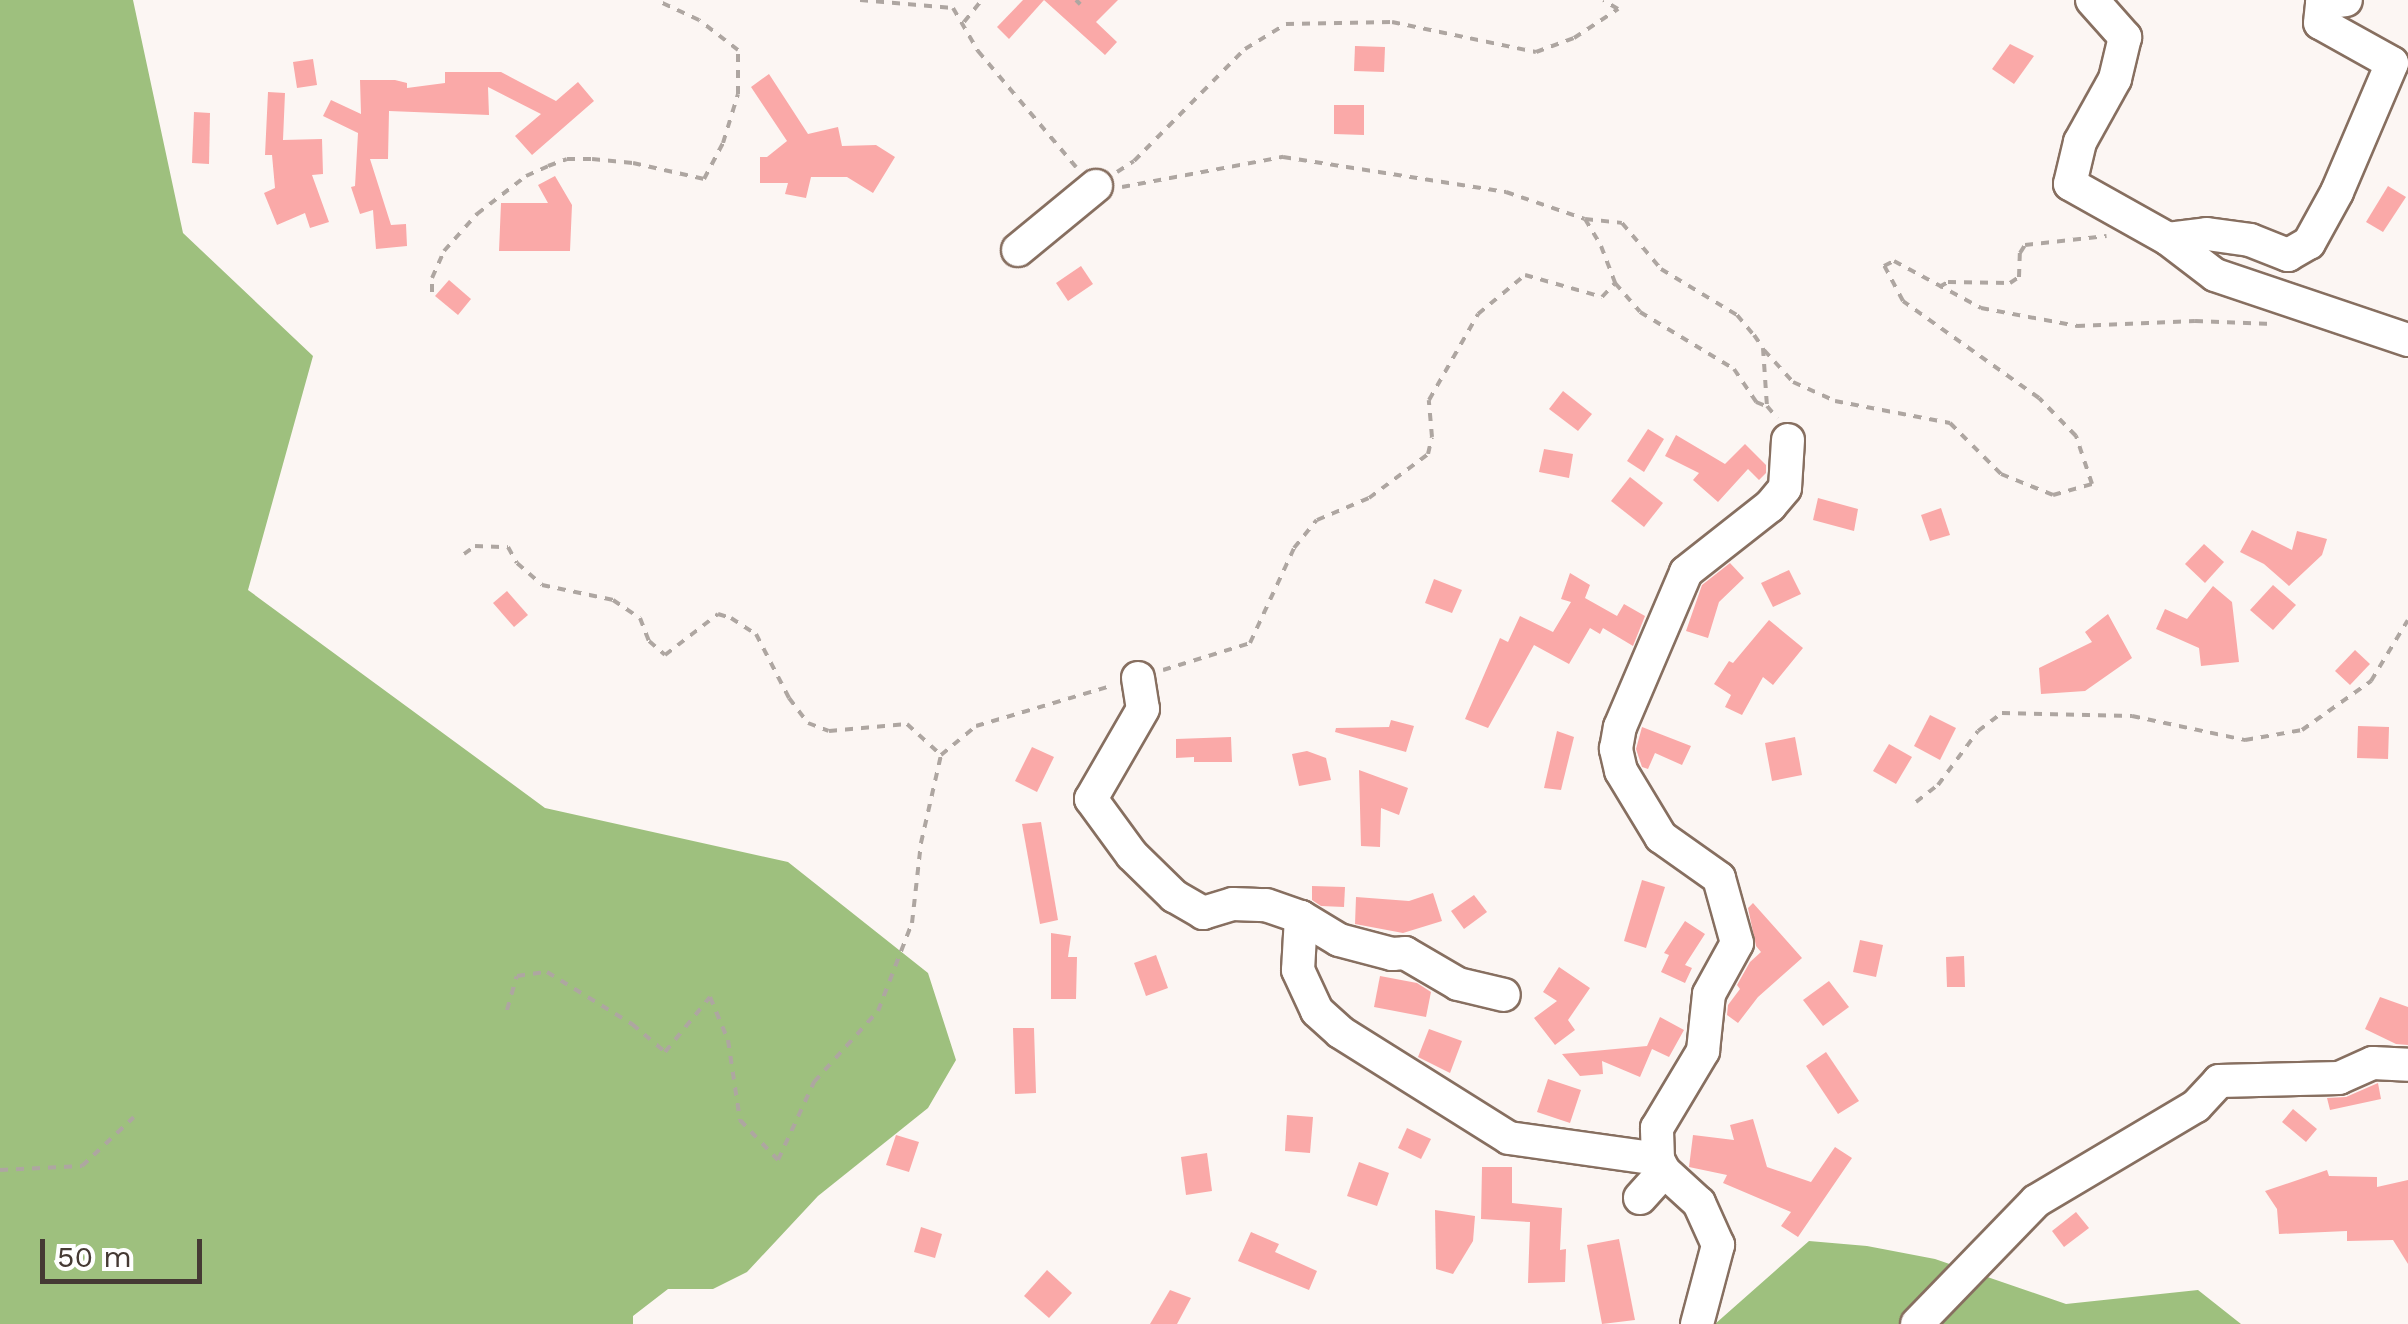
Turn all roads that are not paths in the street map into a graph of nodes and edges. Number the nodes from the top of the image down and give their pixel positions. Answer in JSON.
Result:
{"nodes":[{"id":1,"x":2092,"y":0,"type":"edge"},
{"id":2,"x":2346,"y":0,"type":"edge"},
{"id":3,"x":1096,"y":186,"type":"road end"},
{"id":4,"x":2168,"y":238,"type":"junction"},
{"id":5,"x":1018,"y":250,"type":"dead end"},
{"id":6,"x":2408,"y":340,"type":"edge"},
{"id":7,"x":1788,"y":440,"type":"road end"},
{"id":8,"x":1138,"y":678,"type":"road end"},
{"id":9,"x":1301,"y":917,"type":"junction"},
{"id":10,"x":1504,"y":995,"type":"dead end"},
{"id":11,"x":2408,"y":1065,"type":"edge"},
{"id":12,"x":1661,"y":1165,"type":"junction"},
{"id":13,"x":1640,"y":1198,"type":"dead end"},
{"id":14,"x":1697,"y":1324,"type":"edge"},
{"id":15,"x":1917,"y":1324,"type":"edge"}],
"edges":[{"from":1,"to":4,"type":"street"},
{"from":2,"to":4,"type":"street"},
{"from":3,"to":5,"type":"street"},
{"from":4,"to":6,"type":"street"},
{"from":7,"to":12,"type":"street"},
{"from":8,"to":9,"type":"street"},
{"from":9,"to":10,"type":"street"},
{"from":9,"to":12,"type":"street"},
{"from":11,"to":15,"type":"street"},
{"from":12,"to":13,"type":"street"},
{"from":12,"to":14,"type":"street"}]}
